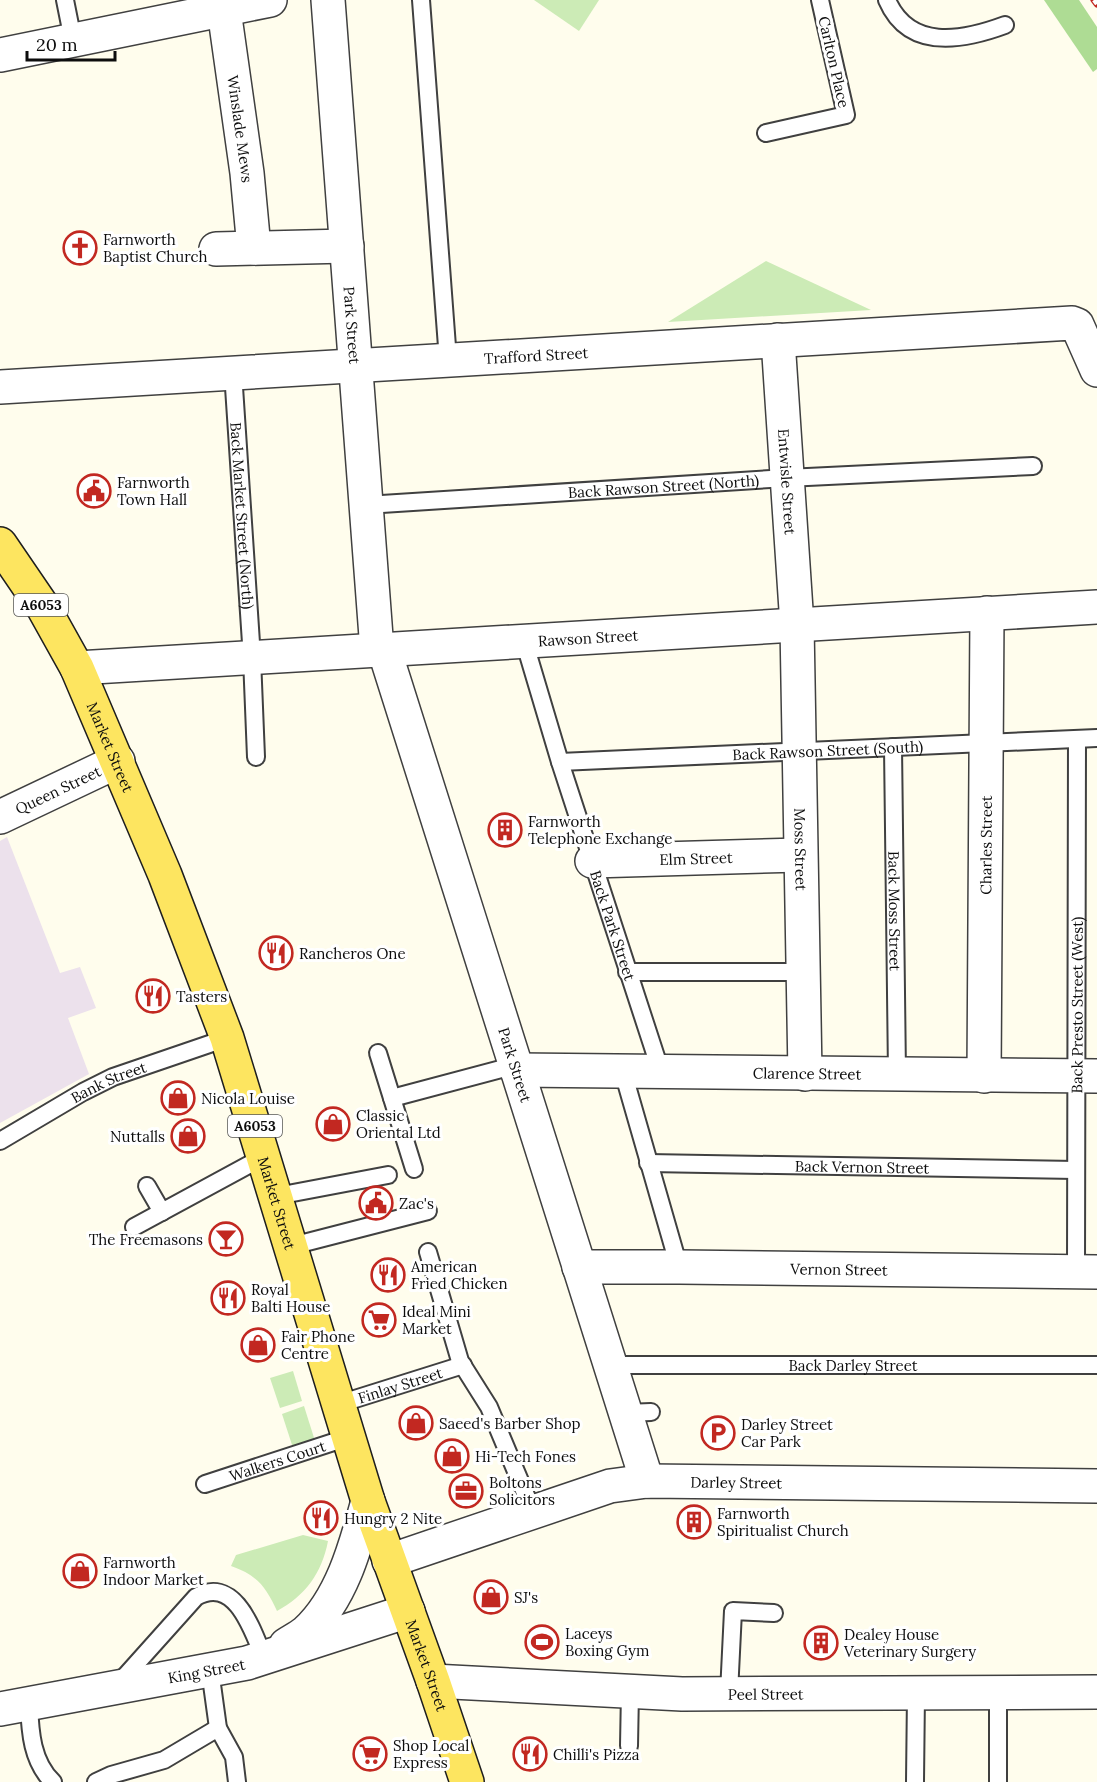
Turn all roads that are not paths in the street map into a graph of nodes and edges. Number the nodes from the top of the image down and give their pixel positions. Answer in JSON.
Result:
{"nodes":[{"id":1,"x":65,"y":0,"type":"edge"},
{"id":2,"x":270,"y":0,"type":"edge"},
{"id":3,"x":328,"y":0,"type":"edge"},
{"id":4,"x":421,"y":0,"type":"edge"},
{"id":5,"x":820,"y":0,"type":"edge"},
{"id":6,"x":886,"y":0,"type":"edge"},
{"id":7,"x":206,"y":8,"type":"edge"},
{"id":8,"x":1005,"y":25,"type":"dead end"},
{"id":9,"x":73,"y":40,"type":"junction"},
{"id":10,"x":0,"y":55,"type":"edge"},
{"id":11,"x":766,"y":132,"type":"dead end"},
{"id":12,"x":346,"y":246,"type":"junction"},
{"id":13,"x":255,"y":248,"type":"junction"},
{"id":14,"x":216,"y":249,"type":"dead end"},
{"id":15,"x":778,"y":340,"type":"junction"},
{"id":16,"x":1088,"y":345,"type":"edge"},
{"id":17,"x":448,"y":360,"type":"junction"},
{"id":18,"x":356,"y":364,"type":"junction"},
{"id":19,"x":233,"y":372,"type":"junction"},
{"id":20,"x":0,"y":387,"type":"edge"},
{"id":21,"x":1033,"y":466,"type":"dead end"},
{"id":22,"x":787,"y":478,"type":"junction"},
{"id":23,"x":366,"y":505,"type":"junction"},
{"id":24,"x":0,"y":544,"type":"edge"},
{"id":25,"x":1097,"y":607,"type":"edge"},
{"id":26,"x":987,"y":614,"type":"junction"},
{"id":27,"x":797,"y":625,"type":"junction"},
{"id":28,"x":524,"y":641,"type":"junction"},
{"id":29,"x":381,"y":649,"type":"junction"},
{"id":30,"x":252,"y":658,"type":"junction"},
{"id":31,"x":77,"y":668,"type":"junction"},
{"id":32,"x":1097,"y":738,"type":"edge"},
{"id":33,"x":1077,"y":739,"type":"junction"},
{"id":34,"x":987,"y":743,"type":"junction"},
{"id":35,"x":893,"y":747,"type":"junction"},
{"id":36,"x":799,"y":752,"type":"junction"},
{"id":37,"x":256,"y":757,"type":"dead end"},
{"id":38,"x":118,"y":760,"type":"junction"},
{"id":39,"x":560,"y":762,"type":"junction"},
{"id":40,"x":0,"y":817,"type":"edge"},
{"id":41,"x":800,"y":855,"type":"junction"},
{"id":42,"x":592,"y":861,"type":"junction"},
{"id":43,"x":627,"y":972,"type":"junction"},
{"id":44,"x":802,"y":972,"type":"junction"},
{"id":45,"x":227,"y":1038,"type":"junction"},
{"id":46,"x":378,"y":1053,"type":"dead end"},
{"id":47,"x":516,"y":1067,"type":"junction"},
{"id":48,"x":623,"y":1072,"type":"junction"},
{"id":49,"x":661,"y":1072,"type":"junction"},
{"id":50,"x":805,"y":1074,"type":"junction"},
{"id":51,"x":897,"y":1074,"type":"junction"},
{"id":52,"x":984,"y":1076,"type":"junction"},
{"id":53,"x":1087,"y":1076,"type":"edge"},
{"id":54,"x":392,"y":1098,"type":"junction"},
{"id":55,"x":0,"y":1141,"type":"edge"},
{"id":56,"x":265,"y":1156,"type":"junction"},
{"id":57,"x":648,"y":1163,"type":"junction"},
{"id":58,"x":414,"y":1169,"type":"dead end"},
{"id":59,"x":1076,"y":1170,"type":"junction"},
{"id":60,"x":388,"y":1175,"type":"dead end"},
{"id":61,"x":147,"y":1186,"type":"dead end"},
{"id":62,"x":277,"y":1196,"type":"junction"},
{"id":63,"x":428,"y":1211,"type":"dead end"},
{"id":64,"x":162,"y":1212,"type":"junction"},
{"id":65,"x":134,"y":1227,"type":"dead end"},
{"id":66,"x":292,"y":1246,"type":"junction"},
{"id":67,"x":428,"y":1252,"type":"dead end"},
{"id":68,"x":679,"y":1267,"type":"junction"},
{"id":69,"x":579,"y":1268,"type":"junction"},
{"id":70,"x":1086,"y":1272,"type":"edge"},
{"id":71,"x":463,"y":1365,"type":"junction"},
{"id":72,"x":610,"y":1365,"type":"junction"},
{"id":73,"x":1097,"y":1365,"type":"edge"},
{"id":74,"x":339,"y":1404,"type":"junction"},
{"id":75,"x":349,"y":1437,"type":"junction"},
{"id":76,"x":647,"y":1481,"type":"junction"},
{"id":77,"x":205,"y":1484,"type":"dead end"},
{"id":78,"x":1097,"y":1485,"type":"edge"},
{"id":79,"x":369,"y":1501,"type":"junction"},
{"id":80,"x":533,"y":1512,"type":"junction"},
{"id":81,"x":389,"y":1561,"type":"junction"},
{"id":82,"x":408,"y":1611,"type":"junction"},
{"id":83,"x":774,"y":1613,"type":"dead end"},
{"id":84,"x":264,"y":1658,"type":"junction"},
{"id":85,"x":210,"y":1670,"type":"junction"},
{"id":86,"x":434,"y":1681,"type":"junction"},
{"id":87,"x":114,"y":1688,"type":"junction"},
{"id":88,"x":630,"y":1691,"type":"junction"},
{"id":89,"x":998,"y":1692,"type":"junction"},
{"id":90,"x":1097,"y":1692,"type":"edge"},
{"id":91,"x":729,"y":1693,"type":"junction"},
{"id":92,"x":916,"y":1693,"type":"junction"},
{"id":93,"x":14,"y":1706,"type":"edge"},
{"id":94,"x":218,"y":1728,"type":"junction"},
{"id":95,"x":629,"y":1746,"type":"dead end"},
{"id":96,"x":53,"y":1782,"type":"edge"},
{"id":97,"x":96,"y":1782,"type":"edge"},
{"id":98,"x":237,"y":1782,"type":"edge"},
{"id":99,"x":467,"y":1782,"type":"edge"},
{"id":100,"x":915,"y":1782,"type":"edge"},
{"id":101,"x":998,"y":1782,"type":"edge"}],
"edges":[{"from":1,"to":9,"type":"lane"},
{"from":2,"to":7,"type":"street"},
{"from":3,"to":12,"type":"street","name":"Park Street"},
{"from":4,"to":17,"type":"lane"},
{"from":5,"to":11,"type":"lane","name":"Carlton Place"},
{"from":6,"to":8,"type":"lane"},
{"from":7,"to":9,"type":"street"},
{"from":7,"to":13,"type":"street","name":"Winslade Mews"},
{"from":9,"to":10,"type":"street"},
{"from":12,"to":13,"type":"street"},
{"from":12,"to":18,"type":"street","name":"Park Street"},
{"from":13,"to":14,"type":"street"},
{"from":15,"to":16,"type":"street","name":"Trafford Street"},
{"from":15,"to":17,"type":"street","name":"Trafford Street"},
{"from":15,"to":22,"type":"street","name":"Entwisle Street"},
{"from":17,"to":18,"type":"street","name":"Trafford Street"},
{"from":18,"to":19,"type":"street","name":"Trafford Street"},
{"from":18,"to":23,"type":"street","name":"Park Street"},
{"from":19,"to":20,"type":"street","name":"Trafford Street"},
{"from":19,"to":30,"type":"lane","name":"Back Market Street (North)"},
{"from":21,"to":22,"type":"lane","name":"Back Rawson Street (North)"},
{"from":22,"to":23,"type":"lane","name":"Back Rawson Street (North)"},
{"from":22,"to":27,"type":"street","name":"Entwisle Street"},
{"from":23,"to":29,"type":"street","name":"Park Street"},
{"from":24,"to":31,"type":"main road","name":"Market Street","number":"A6053"},
{"from":25,"to":26,"type":"street","name":"Rawson Street"},
{"from":26,"to":27,"type":"street","name":"Rawson Street"},
{"from":26,"to":34,"type":"street","name":"Charles Street"},
{"from":27,"to":28,"type":"street","name":"Rawson Street"},
{"from":27,"to":36,"type":"street","name":"Moss Street"},
{"from":28,"to":29,"type":"street","name":"Rawson Street"},
{"from":28,"to":39,"type":"lane","name":"Back Park Street"},
{"from":29,"to":30,"type":"street","name":"Rawson Street"},
{"from":29,"to":47,"type":"street","name":"Park Street"},
{"from":30,"to":31,"type":"street","name":"Rawson Street"},
{"from":30,"to":37,"type":"lane","name":"Back Market Street (North)"},
{"from":31,"to":38,"type":"main road","name":"Market Street","number":"A6053"},
{"from":32,"to":33,"type":"lane","name":"Back Rawson Street (South)"},
{"from":33,"to":34,"type":"lane","name":"Back Rawson Street (South)"},
{"from":33,"to":53,"type":"lane","name":"Back Presto Street (West)"},
{"from":34,"to":35,"type":"lane","name":"Back Rawson Street (South)"},
{"from":34,"to":52,"type":"street","name":"Charles Street"},
{"from":35,"to":36,"type":"lane","name":"Back Rawson Street (South)"},
{"from":35,"to":51,"type":"lane","name":"Back Moss Street"},
{"from":36,"to":39,"type":"lane","name":"Back Rawson Street (South)"},
{"from":36,"to":41,"type":"street","name":"Moss Street"},
{"from":38,"to":40,"type":"street","name":"Queen Street"},
{"from":38,"to":45,"type":"main road","name":"Market Street","number":"A6053"},
{"from":39,"to":42,"type":"lane","name":"Back Park Street"},
{"from":41,"to":42,"type":"street","name":"Elm Street"},
{"from":41,"to":44,"type":"street","name":"Moss Street"},
{"from":42,"to":43,"type":"lane","name":"Back Park Street"},
{"from":43,"to":44,"type":"lane"},
{"from":43,"to":49,"type":"lane","name":"Back Park Street"},
{"from":44,"to":50,"type":"street","name":"Moss Street"},
{"from":45,"to":55,"type":"lane","name":"Bank Street"},
{"from":45,"to":56,"type":"main road","name":"Market Street","number":"A6053"},
{"from":46,"to":54,"type":"lane"},
{"from":47,"to":48,"type":"street","name":"Clarence Street"},
{"from":47,"to":54,"type":"lane"},
{"from":47,"to":69,"type":"street","name":"Park Street"},
{"from":48,"to":49,"type":"street","name":"Clarence Street"},
{"from":48,"to":57,"type":"lane"},
{"from":49,"to":50,"type":"street","name":"Clarence Street"},
{"from":50,"to":51,"type":"street","name":"Clarence Street"},
{"from":51,"to":52,"type":"street","name":"Clarence Street"},
{"from":52,"to":53,"type":"street","name":"Clarence Street"},
{"from":53,"to":59,"type":"lane","name":"Back Presto Street (West)"},
{"from":54,"to":58,"type":"lane"},
{"from":56,"to":62,"type":"main road","name":"Market Street","number":"A6053"},
{"from":56,"to":64,"type":"lane"},
{"from":57,"to":59,"type":"lane","name":"Back Vernon Street"},
{"from":57,"to":68,"type":"lane"},
{"from":59,"to":70,"type":"lane","name":"Back Presto Street (West)"},
{"from":60,"to":62,"type":"lane"},
{"from":61,"to":64,"type":"lane"},
{"from":62,"to":66,"type":"main road","name":"Market Street","number":"A6053"},
{"from":63,"to":66,"type":"lane"},
{"from":64,"to":65,"type":"lane"},
{"from":66,"to":74,"type":"main road","name":"Market Street","number":"A6053"},
{"from":67,"to":71,"type":"lane"},
{"from":68,"to":69,"type":"street","name":"Vernon Street"},
{"from":68,"to":70,"type":"street","name":"Vernon Street"},
{"from":69,"to":72,"type":"street","name":"Park Street"},
{"from":71,"to":74,"type":"lane","name":"Finlay Street"},
{"from":71,"to":80,"type":"lane"},
{"from":72,"to":73,"type":"lane","name":"Back Darley Street"},
{"from":72,"to":76,"type":"street","name":"Park Street"},
{"from":74,"to":75,"type":"main road","name":"Market Street","number":"A6053"},
{"from":75,"to":77,"type":"lane","name":"Walkers Court"},
{"from":75,"to":79,"type":"main road","name":"Market Street","number":"A6053"},
{"from":76,"to":78,"type":"street","name":"Darley Street"},
{"from":76,"to":80,"type":"street","name":"Darley Street"},
{"from":79,"to":81,"type":"main road","name":"Market Street","number":"A6053"},
{"from":79,"to":84,"type":"street"},
{"from":80,"to":81,"type":"street","name":"Darley Street"},
{"from":81,"to":82,"type":"main road","name":"Market Street","number":"A6053"},
{"from":82,"to":84,"type":"street","name":"King Street"},
{"from":82,"to":86,"type":"main road","name":"Market Street","number":"A6053"},
{"from":83,"to":91,"type":"lane"},
{"from":84,"to":85,"type":"street","name":"King Street"},
{"from":84,"to":87,"type":"lane"},
{"from":85,"to":87,"type":"street","name":"King Street"},
{"from":85,"to":94,"type":"lane"},
{"from":86,"to":88,"type":"street","name":"Peel Street"},
{"from":86,"to":99,"type":"main road","name":"Market Street","number":"A6053"},
{"from":87,"to":93,"type":"street","name":"King Street"},
{"from":88,"to":91,"type":"street","name":"Peel Street"},
{"from":88,"to":95,"type":"lane"},
{"from":89,"to":90,"type":"street","name":"Peel Street"},
{"from":89,"to":92,"type":"street","name":"Peel Street"},
{"from":89,"to":101,"type":"lane"},
{"from":91,"to":92,"type":"street","name":"Peel Street"},
{"from":92,"to":100,"type":"lane"},
{"from":93,"to":96,"type":"lane"},
{"from":94,"to":97,"type":"lane"},
{"from":94,"to":98,"type":"lane"}]}
